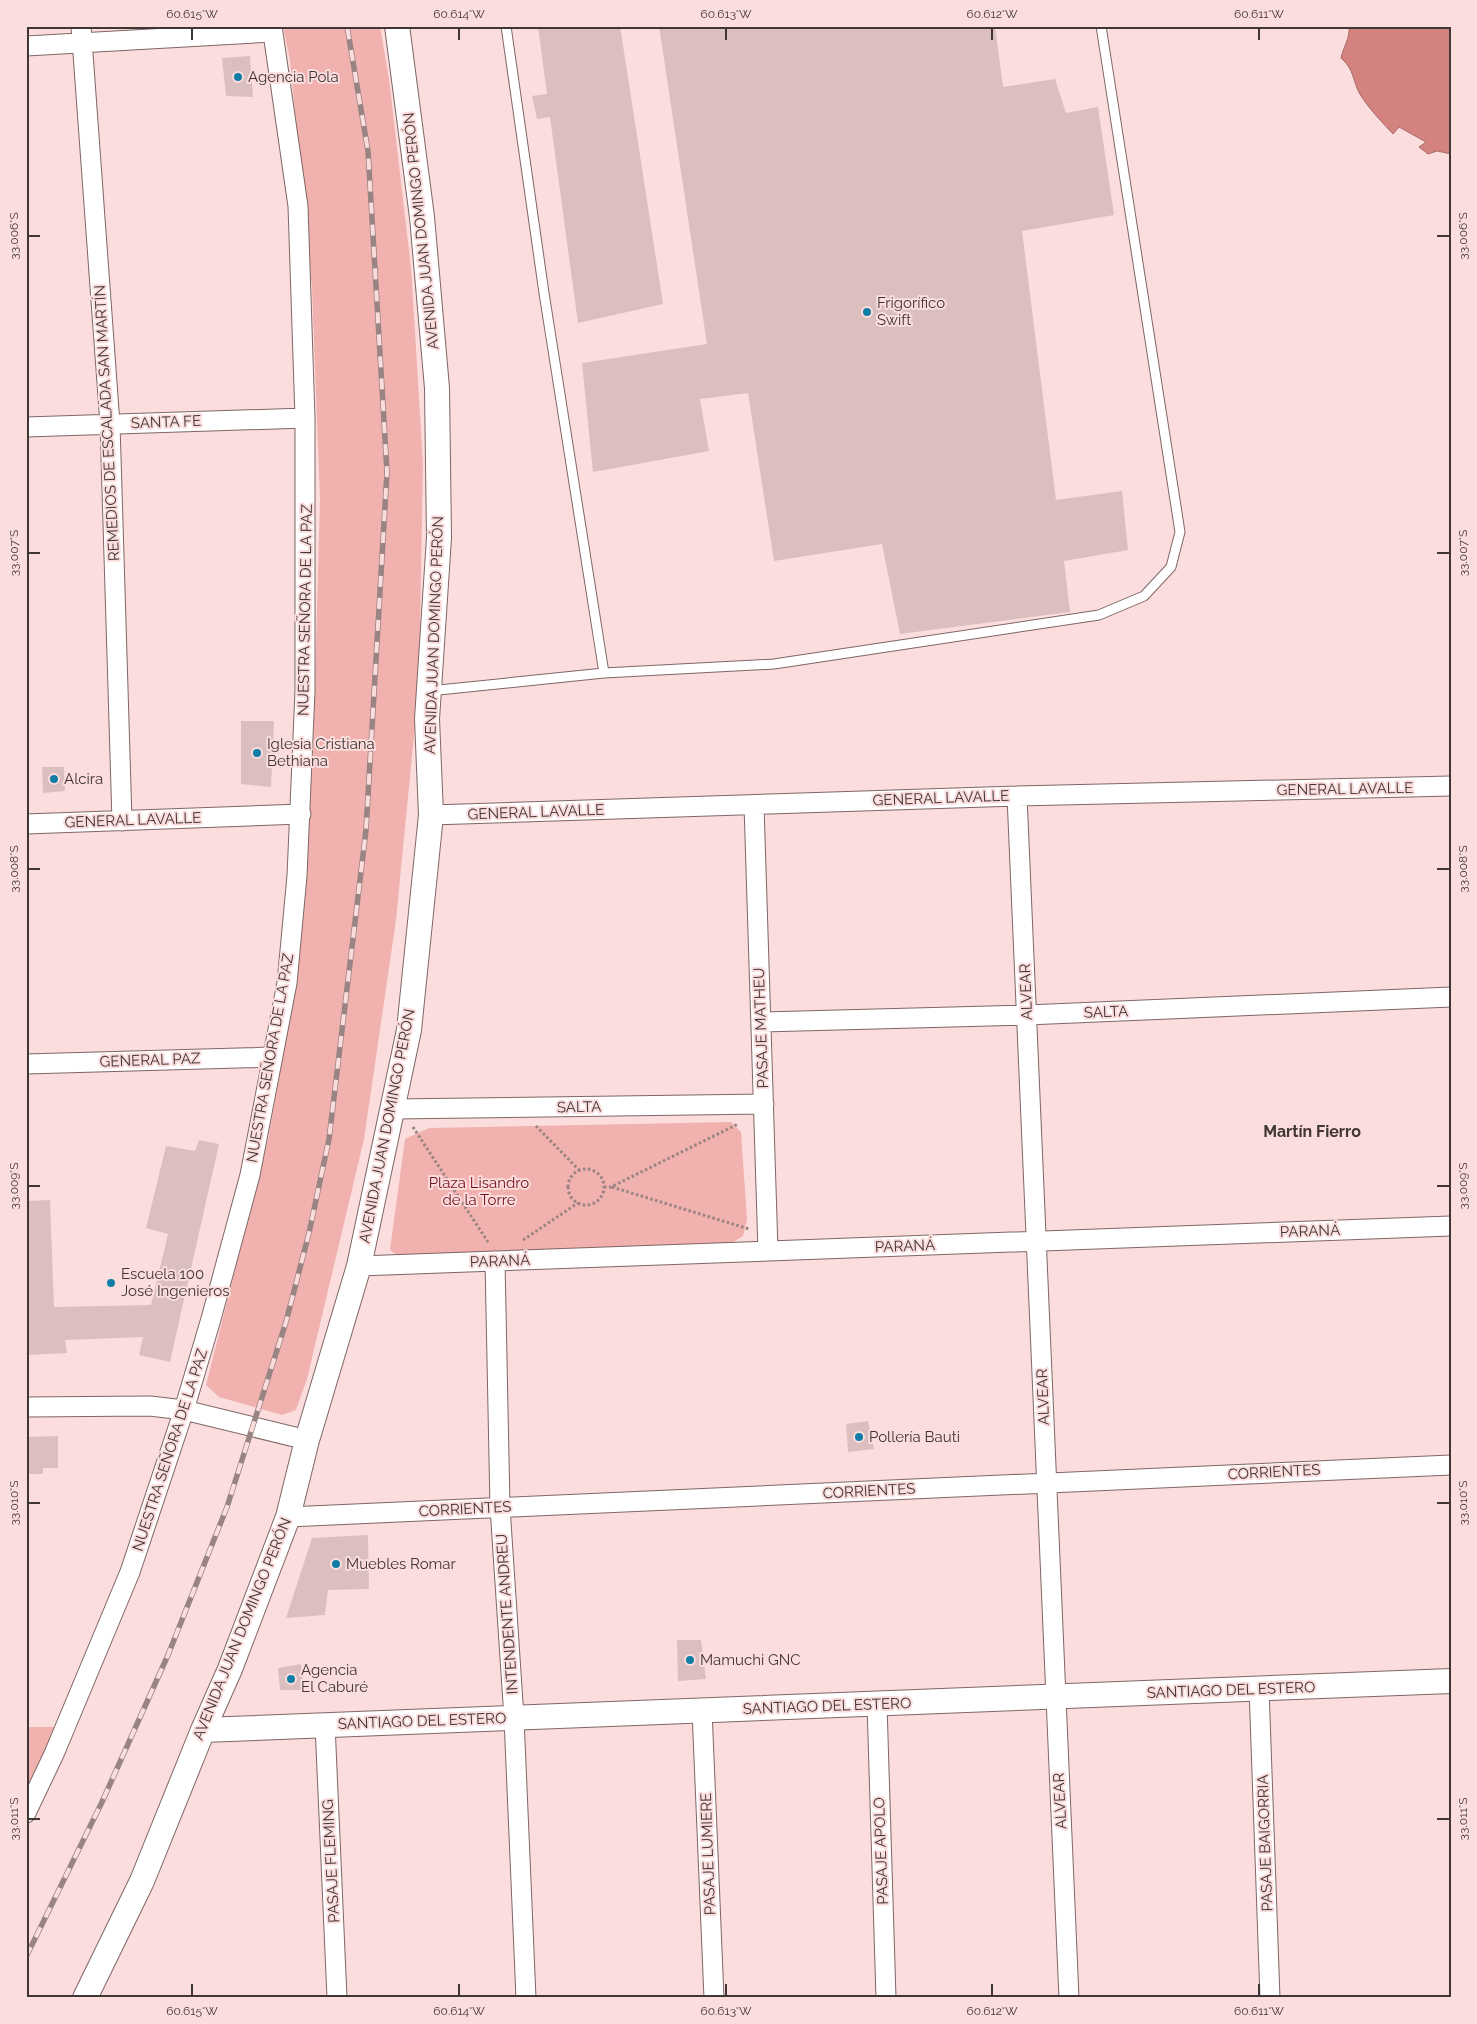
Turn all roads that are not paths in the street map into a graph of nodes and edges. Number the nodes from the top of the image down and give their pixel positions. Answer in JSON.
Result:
{"nodes":[{"id":1,"x":396,"y":26,"type":"edge"},
{"id":2,"x":506,"y":26,"type":"edge"},
{"id":3,"x":1102,"y":26,"type":"edge"},
{"id":4,"x":273,"y":29,"type":"edge"},
{"id":5,"x":82,"y":35,"type":"edge"},
{"id":6,"x":26,"y":46,"type":"edge"},
{"id":7,"x":305,"y":418,"type":"junction"},
{"id":8,"x":110,"y":424,"type":"junction"},
{"id":9,"x":26,"y":427,"type":"edge"},
{"id":10,"x":604,"y":673,"type":"junction"},
{"id":11,"x":429,"y":691,"type":"junction"},
{"id":12,"x":1451,"y":786,"type":"edge"},
{"id":13,"x":1017,"y":796,"type":"junction"},
{"id":14,"x":754,"y":805,"type":"junction"},
{"id":15,"x":301,"y":814,"type":"junction"},
{"id":16,"x":430,"y":815,"type":"junction"},
{"id":17,"x":122,"y":821,"type":"junction"},
{"id":18,"x":26,"y":824,"type":"edge"},
{"id":19,"x":1451,"y":998,"type":"edge"},
{"id":20,"x":1026,"y":1015,"type":"junction"},
{"id":21,"x":761,"y":1022,"type":"junction"},
{"id":22,"x":273,"y":1057,"type":"junction"},
{"id":23,"x":26,"y":1064,"type":"edge"},
{"id":24,"x":764,"y":1104,"type":"junction"},
{"id":25,"x":402,"y":1109,"type":"junction"},
{"id":26,"x":1451,"y":1226,"type":"edge"},
{"id":27,"x":1036,"y":1241,"type":"junction"},
{"id":28,"x":768,"y":1244,"type":"junction"},
{"id":29,"x":495,"y":1261,"type":"junction"},
{"id":30,"x":359,"y":1266,"type":"junction"},
{"id":31,"x":26,"y":1407,"type":"edge"},
{"id":32,"x":184,"y":1410,"type":"junction"},
{"id":33,"x":307,"y":1440,"type":"junction"},
{"id":34,"x":1451,"y":1464,"type":"edge"},
{"id":35,"x":1046,"y":1483,"type":"junction"},
{"id":36,"x":500,"y":1507,"type":"junction"},
{"id":37,"x":288,"y":1516,"type":"junction"},
{"id":38,"x":1451,"y":1681,"type":"edge"},
{"id":39,"x":1259,"y":1688,"type":"junction"},
{"id":40,"x":1056,"y":1696,"type":"junction"},
{"id":41,"x":877,"y":1704,"type":"junction"},
{"id":42,"x":702,"y":1710,"type":"junction"},
{"id":43,"x":514,"y":1718,"type":"junction"},
{"id":44,"x":325,"y":1724,"type":"junction"},
{"id":45,"x":203,"y":1730,"type":"junction"},
{"id":46,"x":26,"y":1813,"type":"edge"},
{"id":47,"x":85,"y":1998,"type":"edge"},
{"id":48,"x":337,"y":1998,"type":"edge"},
{"id":49,"x":526,"y":1998,"type":"edge"},
{"id":50,"x":714,"y":1998,"type":"edge"},
{"id":51,"x":886,"y":1998,"type":"edge"},
{"id":52,"x":1069,"y":1998,"type":"edge"},
{"id":53,"x":1270,"y":1998,"type":"edge"}],
"edges":[{"from":1,"to":11,"type":"street","name":"AVENIDA JUAN DOMINGO PERÓN"},
{"from":2,"to":10,"type":"lane"},
{"from":3,"to":10,"type":"lane"},
{"from":4,"to":5,"type":"street"},
{"from":4,"to":7,"type":"street","name":"NUESTRA SEÑORA DE LA PAZ"},
{"from":5,"to":6,"type":"street"},
{"from":5,"to":8,"type":"street","name":"REMEDIOS DE ESCALADA SAN MARTÍN"},
{"from":7,"to":8,"type":"street","name":"SANTA FE"},
{"from":7,"to":15,"type":"street","name":"NUESTRA SEÑORA DE LA PAZ"},
{"from":8,"to":9,"type":"street","name":"SANTA FE"},
{"from":8,"to":17,"type":"street","name":"REMEDIOS DE ESCALADA SAN MARTÍN"},
{"from":10,"to":11,"type":"lane"},
{"from":11,"to":16,"type":"street","name":"AVENIDA JUAN DOMINGO PERÓN"},
{"from":12,"to":13,"type":"street","name":"GENERAL LAVALLE"},
{"from":13,"to":14,"type":"street","name":"GENERAL LAVALLE"},
{"from":13,"to":20,"type":"street","name":"ALVEAR"},
{"from":14,"to":16,"type":"street","name":"GENERAL LAVALLE"},
{"from":14,"to":21,"type":"street","name":"PASAJE MATHEU"},
{"from":15,"to":17,"type":"street","name":"GENERAL LAVALLE"},
{"from":15,"to":22,"type":"street","name":"NUESTRA SEÑORA DE LA PAZ"},
{"from":16,"to":25,"type":"street","name":"AVENIDA JUAN DOMINGO PERÓN"},
{"from":17,"to":18,"type":"street","name":"GENERAL LAVALLE"},
{"from":19,"to":20,"type":"street","name":"SALTA"},
{"from":20,"to":21,"type":"street","name":"SALTA"},
{"from":20,"to":27,"type":"street","name":"ALVEAR"},
{"from":21,"to":24,"type":"street","name":"PASAJE MATHEU"},
{"from":22,"to":23,"type":"street","name":"GENERAL PAZ"},
{"from":22,"to":32,"type":"street","name":"NUESTRA SEÑORA DE LA PAZ"},
{"from":24,"to":25,"type":"street","name":"SALTA"},
{"from":24,"to":28,"type":"street","name":"PASAJE MATHEU"},
{"from":25,"to":30,"type":"street","name":"AVENIDA JUAN DOMINGO PERÓN"},
{"from":26,"to":27,"type":"street","name":"PARANÁ"},
{"from":27,"to":28,"type":"street","name":"PARANÁ"},
{"from":27,"to":35,"type":"street","name":"ALVEAR"},
{"from":28,"to":29,"type":"street","name":"PARANÁ"},
{"from":29,"to":30,"type":"street","name":"PARANÁ"},
{"from":29,"to":36,"type":"street","name":"INTENDENTE ANDREU"},
{"from":30,"to":33,"type":"street","name":"AVENIDA JUAN DOMINGO PERÓN"},
{"from":31,"to":32,"type":"street"},
{"from":32,"to":33,"type":"street"},
{"from":32,"to":46,"type":"street","name":"NUESTRA SEÑORA DE LA PAZ"},
{"from":33,"to":37,"type":"street","name":"AVENIDA JUAN DOMINGO PERÓN"},
{"from":34,"to":35,"type":"street","name":"CORRIENTES"},
{"from":35,"to":36,"type":"street","name":"CORRIENTES"},
{"from":35,"to":40,"type":"street","name":"ALVEAR"},
{"from":36,"to":37,"type":"street","name":"CORRIENTES"},
{"from":36,"to":43,"type":"street","name":"INTENDENTE ANDREU"},
{"from":37,"to":45,"type":"street","name":"AVENIDA JUAN DOMINGO PERÓN"},
{"from":38,"to":39,"type":"street","name":"SANTIAGO DEL ESTERO"},
{"from":39,"to":40,"type":"street","name":"SANTIAGO DEL ESTERO"},
{"from":39,"to":53,"type":"street","name":"PASAJE BAIGORRIA"},
{"from":40,"to":41,"type":"street","name":"SANTIAGO DEL ESTERO"},
{"from":40,"to":52,"type":"street","name":"ALVEAR"},
{"from":41,"to":42,"type":"street","name":"SANTIAGO DEL ESTERO"},
{"from":41,"to":51,"type":"street","name":"PASAJE APOLO"},
{"from":42,"to":43,"type":"street","name":"SANTIAGO DEL ESTERO"},
{"from":42,"to":50,"type":"street","name":"PASAJE LUMIERE"},
{"from":43,"to":44,"type":"street","name":"SANTIAGO DEL ESTERO"},
{"from":43,"to":49,"type":"street","name":"INTENDENTE ANDREU"},
{"from":44,"to":45,"type":"street","name":"SANTIAGO DEL ESTERO"},
{"from":44,"to":48,"type":"street","name":"PASAJE FLEMING"},
{"from":45,"to":47,"type":"street","name":"AVENIDA JUAN DOMINGO PERÓN"}]}
